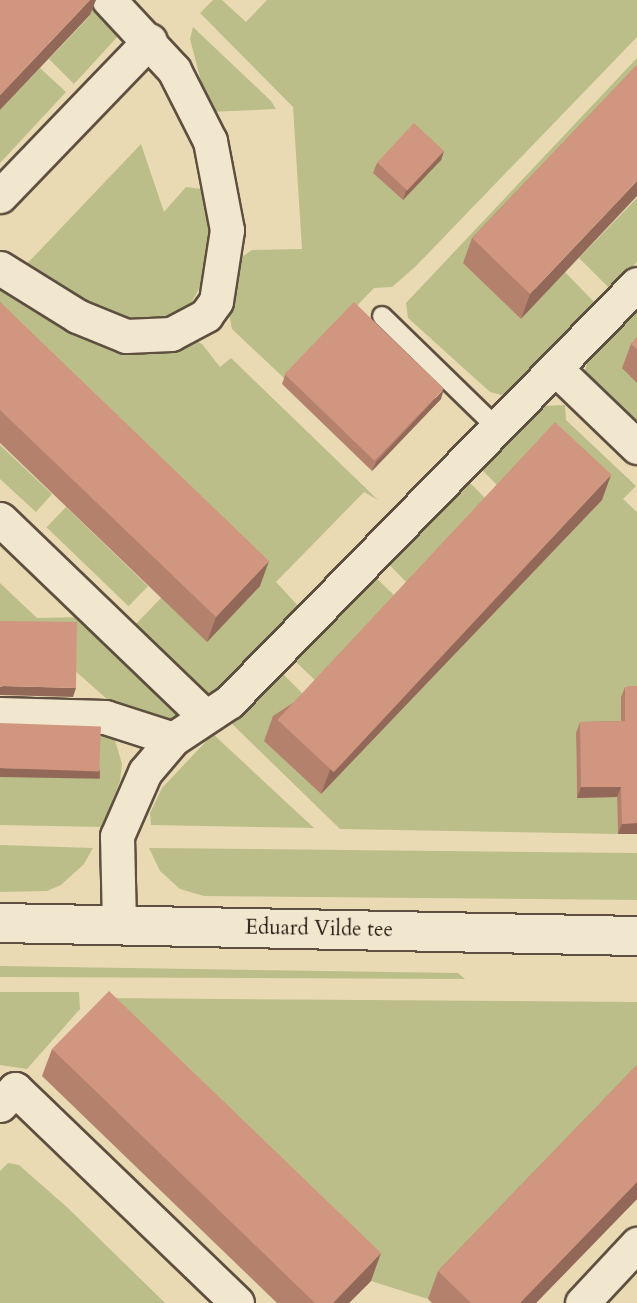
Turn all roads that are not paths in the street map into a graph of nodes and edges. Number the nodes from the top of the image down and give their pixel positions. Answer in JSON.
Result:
{"nodes":[{"id":1,"x":109,"y":0,"type":"edge"},
{"id":2,"x":150,"y":40,"type":"junction"},
{"id":3,"x":0,"y":196,"type":"edge"},
{"id":4,"x":0,"y":268,"type":"edge"},
{"id":5,"x":637,"y":284,"type":"edge"},
{"id":6,"x":382,"y":316,"type":"dead end"},
{"id":7,"x":555,"y":368,"type":"junction"},
{"id":8,"x":495,"y":426,"type":"junction"},
{"id":9,"x":637,"y":447,"type":"edge"},
{"id":10,"x":0,"y":519,"type":"edge"},
{"id":11,"x":0,"y":714,"type":"edge"},
{"id":12,"x":205,"y":716,"type":"junction"},
{"id":13,"x":173,"y":740,"type":"junction"},
{"id":14,"x":0,"y":923,"type":"edge"},
{"id":15,"x":118,"y":924,"type":"junction"},
{"id":16,"x":637,"y":936,"type":"edge"},
{"id":17,"x":0,"y":1105,"type":"edge"},
{"id":18,"x":637,"y":1244,"type":"edge"},
{"id":19,"x":237,"y":1303,"type":"edge"},
{"id":20,"x":582,"y":1303,"type":"edge"}],
"edges":[{"from":1,"to":2,"type":"street"},
{"from":2,"to":3,"type":"street"},
{"from":2,"to":4,"type":"street"},
{"from":5,"to":7,"type":"street"},
{"from":6,"to":8,"type":"lane"},
{"from":7,"to":8,"type":"street"},
{"from":7,"to":9,"type":"street"},
{"from":8,"to":12,"type":"street"},
{"from":10,"to":12,"type":"street"},
{"from":11,"to":13,"type":"street"},
{"from":12,"to":13,"type":"street"},
{"from":13,"to":15,"type":"street"},
{"from":14,"to":15,"type":"street","name":"Eduard Vilde tee"},
{"from":15,"to":16,"type":"street","name":"Eduard Vilde tee"},
{"from":17,"to":19,"type":"street"},
{"from":18,"to":20,"type":"street"}]}
